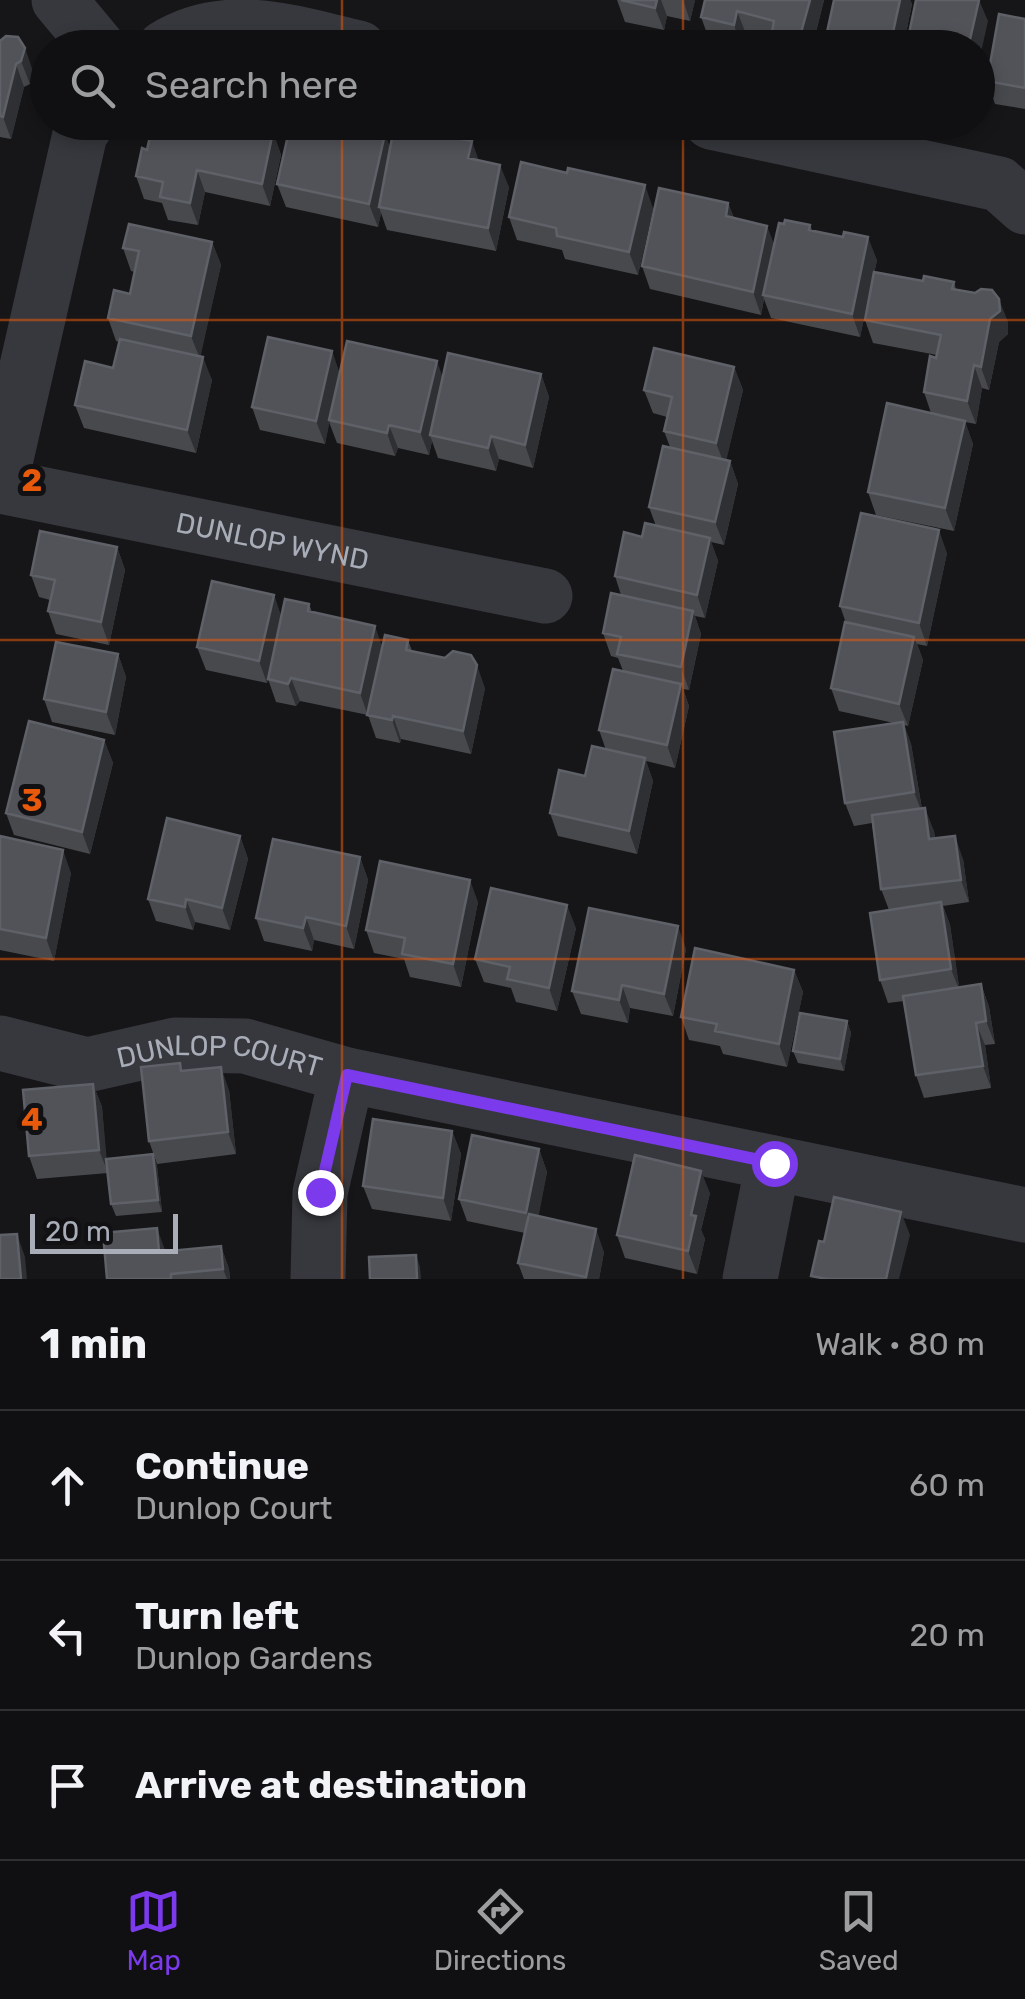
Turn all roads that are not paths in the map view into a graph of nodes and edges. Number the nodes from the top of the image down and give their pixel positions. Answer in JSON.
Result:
{"nodes":[{"id":1,"x":59,"y":0,"type":"edge"},
{"id":2,"x":84,"y":30,"type":"edge"},
{"id":3,"x":212,"y":30,"type":"edge"},
{"id":4,"x":279,"y":30,"type":"edge"},
{"id":5,"x":79,"y":140,"type":"edge"},
{"id":6,"x":795,"y":140,"type":"edge"},
{"id":7,"x":1025,"y":207,"type":"edge"},
{"id":8,"x":0,"y":486,"type":"edge"},
{"id":9,"x":545,"y":596,"type":"dead end"},
{"id":10,"x":0,"y":1044,"type":"edge"},
{"id":11,"x":347,"y":1075,"type":"junction"},
{"id":12,"x":774,"y":1163,"type":"junction"},
{"id":13,"x":1025,"y":1215,"type":"edge"},
{"id":14,"x":318,"y":1279,"type":"edge"},
{"id":15,"x":750,"y":1279,"type":"edge"}],
"edges":[{"from":1,"to":2,"type":"street"},
{"from":3,"to":4,"type":"street"},
{"from":5,"to":8,"type":"street"},
{"from":6,"to":7,"type":"street"},
{"from":8,"to":9,"type":"street","name":"DUNLOP WYND"},
{"from":10,"to":11,"type":"street","name":"DUNLOP COURT"},
{"from":11,"to":12,"type":"street","name":"DUNLOP COURT"},
{"from":11,"to":14,"type":"street"},
{"from":12,"to":13,"type":"street","name":"DUNLOP COURT"},
{"from":12,"to":15,"type":"street"}]}
